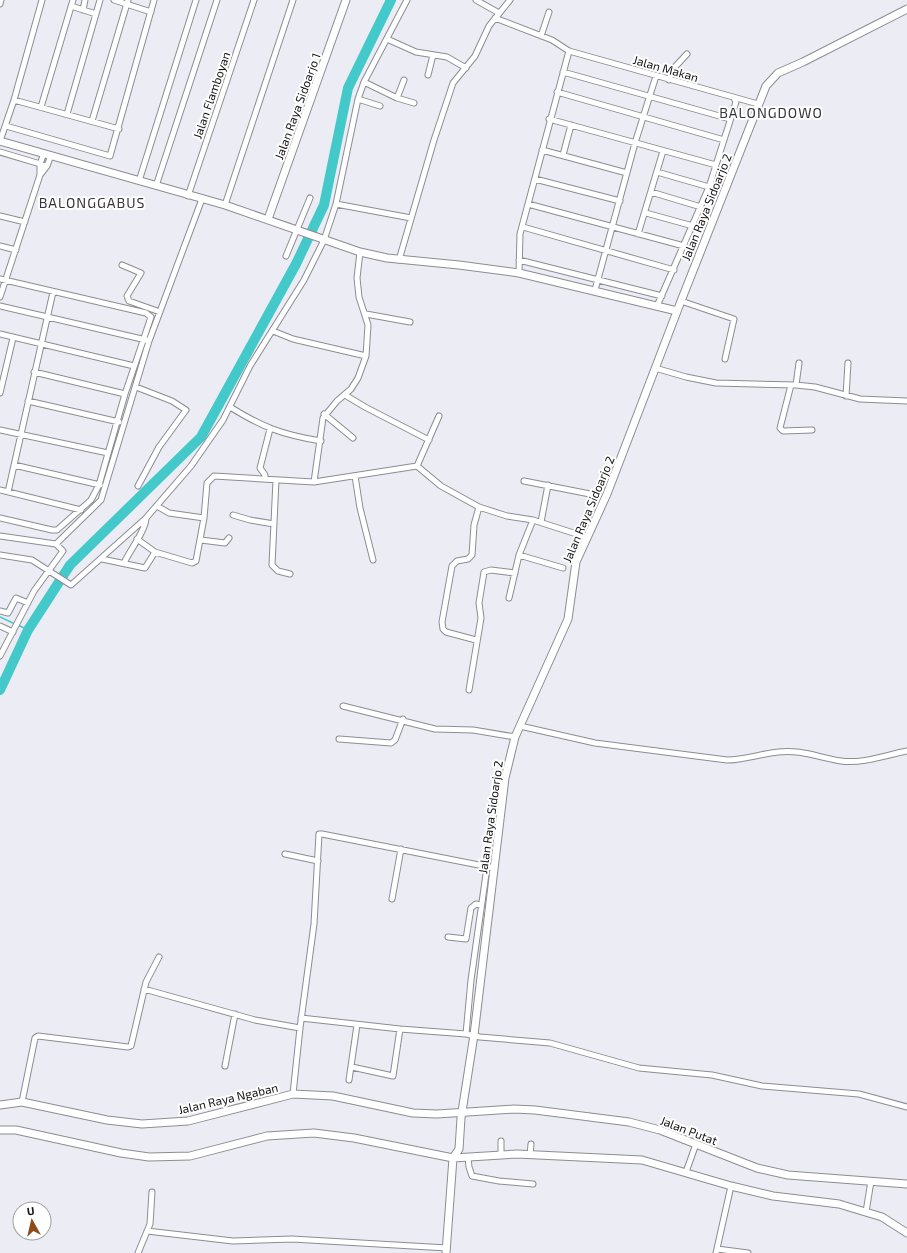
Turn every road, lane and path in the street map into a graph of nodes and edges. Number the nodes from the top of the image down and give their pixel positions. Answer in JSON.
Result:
{"nodes":[{"id":1,"x":1,"y":0,"type":"edge"},
{"id":2,"x":42,"y":0,"type":"edge"},
{"id":3,"x":73,"y":0,"type":"edge"},
{"id":4,"x":85,"y":0,"type":"edge"},
{"id":5,"x":100,"y":0,"type":"edge"},
{"id":6,"x":114,"y":0,"type":"edge"},
{"id":7,"x":154,"y":0,"type":"edge"},
{"id":8,"x":196,"y":0,"type":"edge"},
{"id":9,"x":217,"y":0,"type":"edge"},
{"id":10,"x":254,"y":0,"type":"edge"},
{"id":11,"x":293,"y":0,"type":"edge"},
{"id":12,"x":346,"y":0,"type":"edge"},
{"id":13,"x":407,"y":0,"type":"edge"},
{"id":14,"x":476,"y":0,"type":"edge"},
{"id":15,"x":510,"y":0,"type":"edge"},
{"id":16,"x":127,"y":2,"type":"edge"},
{"id":17,"x":0,"y":4,"type":"edge"},
{"id":18,"x":71,"y":6,"type":"junction"},
{"id":19,"x":907,"y":9,"type":"edge"},
{"id":20,"x":83,"y":10,"type":"junction"},
{"id":21,"x":151,"y":12,"type":"junction"},
{"id":22,"x":549,"y":12,"type":"dead end"},
{"id":23,"x":499,"y":13,"type":"junction"},
{"id":24,"x":96,"y":14,"type":"junction"},
{"id":25,"x":495,"y":18,"type":"junction"},
{"id":26,"x":541,"y":36,"type":"junction"},
{"id":27,"x":388,"y":39,"type":"junction"},
{"id":28,"x":569,"y":51,"type":"junction"},
{"id":29,"x":687,"y":54,"type":"dead end"},
{"id":30,"x":433,"y":55,"type":"junction"},
{"id":31,"x":466,"y":68,"type":"junction"},
{"id":32,"x":563,"y":72,"type":"junction"},
{"id":33,"x":428,"y":75,"type":"dead end"},
{"id":34,"x":656,"y":76,"type":"junction"},
{"id":35,"x":404,"y":80,"type":"dead end"},
{"id":36,"x":669,"y":80,"type":"junction"},
{"id":37,"x":364,"y":82,"type":"junction"},
{"id":38,"x":557,"y":92,"type":"junction"},
{"id":39,"x":650,"y":96,"type":"junction"},
{"id":40,"x":397,"y":98,"type":"junction"},
{"id":41,"x":734,"y":98,"type":"junction"},
{"id":42,"x":358,"y":99,"type":"junction"},
{"id":43,"x":14,"y":100,"type":"junction"},
{"id":44,"x":414,"y":103,"type":"dead end"},
{"id":45,"x":756,"y":104,"type":"junction"},
{"id":46,"x":380,"y":106,"type":"dead end"},
{"id":47,"x":41,"y":107,"type":"junction"},
{"id":48,"x":67,"y":114,"type":"junction"},
{"id":49,"x":643,"y":117,"type":"junction"},
{"id":50,"x":549,"y":119,"type":"junction"},
{"id":51,"x":730,"y":119,"type":"junction"},
{"id":52,"x":92,"y":121,"type":"junction"},
{"id":53,"x":571,"y":125,"type":"junction"},
{"id":54,"x":6,"y":126,"type":"junction"},
{"id":55,"x":119,"y":129,"type":"junction"},
{"id":56,"x":724,"y":140,"type":"junction"},
{"id":57,"x":0,"y":141,"type":"edge"},
{"id":58,"x":635,"y":143,"type":"junction"},
{"id":59,"x":542,"y":150,"type":"junction"},
{"id":60,"x":663,"y":151,"type":"junction"},
{"id":61,"x":0,"y":152,"type":"edge"},
{"id":62,"x":47,"y":154,"type":"junction"},
{"id":63,"x":563,"y":155,"type":"junction"},
{"id":64,"x":40,"y":164,"type":"junction"},
{"id":65,"x":716,"y":165,"type":"junction"},
{"id":66,"x":47,"y":166,"type":"junction"},
{"id":67,"x":657,"y":172,"type":"junction"},
{"id":68,"x":627,"y":173,"type":"junction"},
{"id":69,"x":40,"y":175,"type":"junction"},
{"id":70,"x":535,"y":179,"type":"junction"},
{"id":71,"x":139,"y":181,"type":"junction"},
{"id":72,"x":156,"y":186,"type":"junction"},
{"id":73,"x":709,"y":187,"type":"junction"},
{"id":74,"x":651,"y":192,"type":"junction"},
{"id":75,"x":188,"y":196,"type":"junction"},
{"id":76,"x":310,"y":198,"type":"dead end"},
{"id":77,"x":202,"y":199,"type":"junction"},
{"id":78,"x":620,"y":201,"type":"junction"},
{"id":79,"x":336,"y":204,"type":"junction"},
{"id":80,"x":528,"y":204,"type":"junction"},
{"id":81,"x":224,"y":205,"type":"junction"},
{"id":82,"x":701,"y":207,"type":"junction"},
{"id":83,"x":646,"y":213,"type":"junction"},
{"id":84,"x":0,"y":216,"type":"edge"},
{"id":85,"x":411,"y":218,"type":"junction"},
{"id":86,"x":268,"y":219,"type":"junction"},
{"id":87,"x":25,"y":222,"type":"junction"},
{"id":88,"x":694,"y":226,"type":"junction"},
{"id":89,"x":523,"y":227,"type":"junction"},
{"id":90,"x":613,"y":227,"type":"junction"},
{"id":91,"x":298,"y":230,"type":"junction"},
{"id":92,"x":638,"y":234,"type":"junction"},
{"id":93,"x":321,"y":239,"type":"junction"},
{"id":94,"x":0,"y":246,"type":"edge"},
{"id":95,"x":684,"y":246,"type":"junction"},
{"id":96,"x":16,"y":250,"type":"junction"},
{"id":97,"x":606,"y":251,"type":"junction"},
{"id":98,"x":360,"y":252,"type":"junction"},
{"id":99,"x":286,"y":256,"type":"dead end"},
{"id":100,"x":399,"y":260,"type":"junction"},
{"id":101,"x":519,"y":260,"type":"junction"},
{"id":102,"x":122,"y":265,"type":"dead end"},
{"id":103,"x":674,"y":270,"type":"junction"},
{"id":104,"x":519,"y":273,"type":"junction"},
{"id":105,"x":3,"y":280,"type":"edge"},
{"id":106,"x":598,"y":280,"type":"junction"},
{"id":107,"x":595,"y":290,"type":"junction"},
{"id":108,"x":54,"y":292,"type":"junction"},
{"id":109,"x":662,"y":296,"type":"junction"},
{"id":110,"x":0,"y":297,"type":"edge"},
{"id":111,"x":681,"y":301,"type":"junction"},
{"id":112,"x":0,"y":306,"type":"edge"},
{"id":113,"x":657,"y":306,"type":"junction"},
{"id":114,"x":673,"y":310,"type":"junction"},
{"id":115,"x":160,"y":312,"type":"junction"},
{"id":116,"x":366,"y":314,"type":"junction"},
{"id":117,"x":47,"y":317,"type":"junction"},
{"id":118,"x":410,"y":322,"type":"dead end"},
{"id":119,"x":273,"y":331,"type":"junction"},
{"id":120,"x":0,"y":334,"type":"edge"},
{"id":121,"x":13,"y":338,"type":"junction"},
{"id":122,"x":143,"y":339,"type":"junction"},
{"id":123,"x":149,"y":341,"type":"junction"},
{"id":124,"x":41,"y":344,"type":"junction"},
{"id":125,"x":366,"y":356,"type":"junction"},
{"id":126,"x":725,"y":359,"type":"dead end"},
{"id":127,"x":799,"y":362,"type":"dead end"},
{"id":128,"x":848,"y":363,"type":"dead end"},
{"id":129,"x":0,"y":364,"type":"edge"},
{"id":130,"x":7,"y":365,"type":"junction"},
{"id":131,"x":134,"y":366,"type":"junction"},
{"id":132,"x":655,"y":368,"type":"junction"},
{"id":133,"x":34,"y":372,"type":"junction"},
{"id":134,"x":793,"y":385,"type":"junction"},
{"id":135,"x":136,"y":387,"type":"junction"},
{"id":136,"x":0,"y":393,"type":"edge"},
{"id":137,"x":125,"y":394,"type":"junction"},
{"id":138,"x":345,"y":395,"type":"junction"},
{"id":139,"x":846,"y":396,"type":"junction"},
{"id":140,"x":28,"y":401,"type":"junction"},
{"id":141,"x":907,"y":401,"type":"edge"},
{"id":142,"x":230,"y":407,"type":"junction"},
{"id":143,"x":324,"y":416,"type":"junction"},
{"id":144,"x":439,"y":416,"type":"dead end"},
{"id":145,"x":116,"y":422,"type":"junction"},
{"id":146,"x":124,"y":423,"type":"junction"},
{"id":147,"x":270,"y":429,"type":"junction"},
{"id":148,"x":0,"y":430,"type":"edge"},
{"id":149,"x":812,"y":430,"type":"dead end"},
{"id":150,"x":21,"y":435,"type":"junction"},
{"id":151,"x":353,"y":438,"type":"dead end"},
{"id":152,"x":428,"y":440,"type":"junction"},
{"id":153,"x":321,"y":441,"type":"junction"},
{"id":154,"x":108,"y":454,"type":"junction"},
{"id":155,"x":14,"y":465,"type":"junction"},
{"id":156,"x":417,"y":466,"type":"junction"},
{"id":157,"x":355,"y":476,"type":"junction"},
{"id":158,"x":265,"y":479,"type":"junction"},
{"id":159,"x":276,"y":480,"type":"junction"},
{"id":160,"x":524,"y":481,"type":"dead end"},
{"id":161,"x":314,"y":482,"type":"junction"},
{"id":162,"x":99,"y":485,"type":"junction"},
{"id":163,"x":138,"y":486,"type":"dead end"},
{"id":164,"x":548,"y":486,"type":"junction"},
{"id":165,"x":105,"y":487,"type":"junction"},
{"id":166,"x":0,"y":490,"type":"edge"},
{"id":167,"x":8,"y":492,"type":"junction"},
{"id":168,"x":590,"y":494,"type":"dead end"},
{"id":169,"x":157,"y":506,"type":"junction"},
{"id":170,"x":479,"y":507,"type":"junction"},
{"id":171,"x":81,"y":510,"type":"junction"},
{"id":172,"x":233,"y":515,"type":"dead end"},
{"id":173,"x":0,"y":518,"type":"edge"},
{"id":174,"x":146,"y":518,"type":"junction"},
{"id":175,"x":204,"y":518,"type":"junction"},
{"id":176,"x":533,"y":520,"type":"junction"},
{"id":177,"x":541,"y":522,"type":"junction"},
{"id":178,"x":274,"y":524,"type":"junction"},
{"id":179,"x":57,"y":530,"type":"junction"},
{"id":180,"x":0,"y":536,"type":"edge"},
{"id":181,"x":64,"y":536,"type":"junction"},
{"id":182,"x":583,"y":536,"type":"junction"},
{"id":183,"x":229,"y":538,"type":"dead end"},
{"id":184,"x":137,"y":539,"type":"junction"},
{"id":185,"x":201,"y":540,"type":"junction"},
{"id":186,"x":56,"y":544,"type":"junction"},
{"id":187,"x":155,"y":552,"type":"junction"},
{"id":188,"x":0,"y":555,"type":"edge"},
{"id":189,"x":519,"y":555,"type":"junction"},
{"id":190,"x":102,"y":559,"type":"junction"},
{"id":191,"x":373,"y":560,"type":"dead end"},
{"id":192,"x":124,"y":563,"type":"junction"},
{"id":193,"x":562,"y":568,"type":"dead end"},
{"id":194,"x":48,"y":570,"type":"junction"},
{"id":195,"x":515,"y":573,"type":"junction"},
{"id":196,"x":290,"y":574,"type":"dead end"},
{"id":197,"x":509,"y":598,"type":"dead end"},
{"id":198,"x":28,"y":603,"type":"junction"},
{"id":199,"x":0,"y":611,"type":"edge"},
{"id":200,"x":0,"y":626,"type":"edge"},
{"id":201,"x":14,"y":631,"type":"junction"},
{"id":202,"x":476,"y":640,"type":"junction"},
{"id":203,"x":0,"y":656,"type":"edge"},
{"id":204,"x":469,"y":690,"type":"dead end"},
{"id":205,"x":343,"y":706,"type":"dead end"},
{"id":206,"x":403,"y":719,"type":"junction"},
{"id":207,"x":520,"y":726,"type":"junction"},
{"id":208,"x":514,"y":737,"type":"junction"},
{"id":209,"x":339,"y":739,"type":"dead end"},
{"id":210,"x":907,"y":751,"type":"edge"},
{"id":211,"x":400,"y":849,"type":"junction"},
{"id":212,"x":285,"y":854,"type":"dead end"},
{"id":213,"x":318,"y":861,"type":"junction"},
{"id":214,"x":490,"y":867,"type":"junction"},
{"id":215,"x":392,"y":899,"type":"dead end"},
{"id":216,"x":481,"y":905,"type":"junction"},
{"id":217,"x":448,"y":937,"type":"dead end"},
{"id":218,"x":159,"y":957,"type":"dead end"},
{"id":219,"x":144,"y":989,"type":"junction"},
{"id":220,"x":235,"y":1014,"type":"junction"},
{"id":221,"x":301,"y":1018,"type":"junction"},
{"id":222,"x":357,"y":1025,"type":"junction"},
{"id":223,"x":300,"y":1028,"type":"junction"},
{"id":224,"x":400,"y":1029,"type":"junction"},
{"id":225,"x":469,"y":1034,"type":"junction"},
{"id":226,"x":225,"y":1066,"type":"dead end"},
{"id":227,"x":352,"y":1066,"type":"junction"},
{"id":228,"x":349,"y":1080,"type":"dead end"},
{"id":229,"x":293,"y":1094,"type":"junction"},
{"id":230,"x":22,"y":1102,"type":"junction"},
{"id":231,"x":0,"y":1105,"type":"edge"},
{"id":232,"x":907,"y":1107,"type":"edge"},
{"id":233,"x":461,"y":1118,"type":"junction"},
{"id":234,"x":0,"y":1130,"type":"edge"},
{"id":235,"x":530,"y":1145,"type":"dead end"},
{"id":236,"x":695,"y":1147,"type":"junction"},
{"id":237,"x":530,"y":1153,"type":"junction"},
{"id":238,"x":468,"y":1157,"type":"junction"},
{"id":239,"x":453,"y":1158,"type":"junction"},
{"id":240,"x":686,"y":1172,"type":"junction"},
{"id":241,"x":533,"y":1184,"type":"dead end"},
{"id":242,"x":907,"y":1184,"type":"edge"},
{"id":243,"x":870,"y":1185,"type":"junction"},
{"id":244,"x":731,"y":1186,"type":"junction"},
{"id":245,"x":152,"y":1192,"type":"dead end"},
{"id":246,"x":866,"y":1212,"type":"junction"},
{"id":247,"x":147,"y":1231,"type":"junction"},
{"id":248,"x":907,"y":1233,"type":"edge"},
{"id":249,"x":718,"y":1250,"type":"edge"},
{"id":250,"x":446,"y":1251,"type":"edge"},
{"id":251,"x":138,"y":1253,"type":"edge"},
{"id":252,"x":748,"y":1253,"type":"edge"}],
"edges":[{"from":1,"to":17,"type":"street"},
{"from":2,"to":43,"type":"street"},
{"from":3,"to":18,"type":"street"},
{"from":4,"to":20,"type":"street"},
{"from":5,"to":24,"type":"street"},
{"from":6,"to":16,"type":"street"},
{"from":7,"to":21,"type":"street"},
{"from":8,"to":71,"type":"street"},
{"from":9,"to":72,"type":"street"},
{"from":10,"to":75,"type":"street","name":"Jalan Flamboyan"},
{"from":11,"to":81,"type":"street"},
{"from":12,"to":86,"type":"street","name":"Jalan Raya Sidoarjo 1"},
{"from":13,"to":27,"type":"street"},
{"from":14,"to":23,"type":"street"},
{"from":15,"to":23,"type":"street"},
{"from":16,"to":21,"type":"street"},
{"from":16,"to":52,"type":"street"},
{"from":18,"to":20,"type":"street"},
{"from":18,"to":47,"type":"street"},
{"from":19,"to":45,"type":"street","name":"Jalan Raya Sidoarjo 2"},
{"from":20,"to":24,"type":"street"},
{"from":21,"to":55,"type":"street"},
{"from":22,"to":26,"type":"street"},
{"from":23,"to":25,"type":"street"},
{"from":24,"to":48,"type":"street"},
{"from":25,"to":26,"type":"street","name":"Jalan Makan"},
{"from":25,"to":31,"type":"street"},
{"from":26,"to":28,"type":"street","name":"Jalan Makan"},
{"from":27,"to":30,"type":"street"},
{"from":27,"to":37,"type":"street"},
{"from":28,"to":32,"type":"street"},
{"from":28,"to":34,"type":"street","name":"Jalan Makan"},
{"from":29,"to":36,"type":"street"},
{"from":30,"to":31,"type":"street"},
{"from":30,"to":33,"type":"street"},
{"from":31,"to":85,"type":"street"},
{"from":32,"to":38,"type":"street"},
{"from":32,"to":39,"type":"street"},
{"from":34,"to":36,"type":"street","name":"Jalan Makan"},
{"from":34,"to":39,"type":"street"},
{"from":35,"to":40,"type":"street"},
{"from":36,"to":41,"type":"street","name":"Jalan Makan"},
{"from":37,"to":40,"type":"street"},
{"from":37,"to":42,"type":"street"},
{"from":38,"to":49,"type":"street"},
{"from":38,"to":50,"type":"street"},
{"from":39,"to":49,"type":"street"},
{"from":39,"to":51,"type":"street"},
{"from":40,"to":44,"type":"street"},
{"from":41,"to":45,"type":"street","name":"Jalan Makan"},
{"from":41,"to":51,"type":"street"},
{"from":42,"to":46,"type":"street"},
{"from":42,"to":79,"type":"street"},
{"from":43,"to":47,"type":"street"},
{"from":43,"to":54,"type":"street"},
{"from":45,"to":111,"type":"street","name":"Jalan Raya Sidoarjo 2"},
{"from":47,"to":48,"type":"street"},
{"from":48,"to":52,"type":"street"},
{"from":49,"to":56,"type":"street"},
{"from":49,"to":58,"type":"street"},
{"from":50,"to":53,"type":"street"},
{"from":50,"to":59,"type":"street"},
{"from":51,"to":56,"type":"street"},
{"from":52,"to":55,"type":"street"},
{"from":53,"to":58,"type":"street"},
{"from":53,"to":63,"type":"street"},
{"from":54,"to":55,"type":"street"},
{"from":54,"to":57,"type":"street"},
{"from":56,"to":65,"type":"street"},
{"from":57,"to":62,"type":"street"},
{"from":58,"to":60,"type":"street"},
{"from":58,"to":68,"type":"street"},
{"from":59,"to":63,"type":"street"},
{"from":59,"to":70,"type":"street"},
{"from":60,"to":65,"type":"street"},
{"from":60,"to":67,"type":"street"},
{"from":61,"to":64,"type":"street"},
{"from":62,"to":64,"type":"street"},
{"from":62,"to":66,"type":"street"},
{"from":62,"to":71,"type":"street"},
{"from":63,"to":68,"type":"street"},
{"from":64,"to":66,"type":"street"},
{"from":64,"to":69,"type":"street"},
{"from":65,"to":73,"type":"street"},
{"from":66,"to":69,"type":"street"},
{"from":67,"to":73,"type":"street"},
{"from":67,"to":74,"type":"street"},
{"from":68,"to":78,"type":"street"},
{"from":69,"to":87,"type":"street"},
{"from":70,"to":78,"type":"street"},
{"from":70,"to":80,"type":"street"},
{"from":71,"to":72,"type":"street"},
{"from":72,"to":75,"type":"street"},
{"from":73,"to":82,"type":"street"},
{"from":74,"to":82,"type":"street"},
{"from":74,"to":83,"type":"street"},
{"from":75,"to":77,"type":"street"},
{"from":76,"to":91,"type":"street"},
{"from":77,"to":81,"type":"street"},
{"from":77,"to":115,"type":"street"},
{"from":78,"to":90,"type":"street"},
{"from":79,"to":85,"type":"street"},
{"from":79,"to":93,"type":"street"},
{"from":80,"to":89,"type":"street"},
{"from":80,"to":90,"type":"street"},
{"from":81,"to":86,"type":"street"},
{"from":82,"to":88,"type":"street"},
{"from":83,"to":88,"type":"street"},
{"from":83,"to":92,"type":"street"},
{"from":84,"to":87,"type":"street"},
{"from":85,"to":100,"type":"street"},
{"from":86,"to":91,"type":"street"},
{"from":87,"to":96,"type":"street"},
{"from":88,"to":95,"type":"street"},
{"from":89,"to":97,"type":"street"},
{"from":89,"to":101,"type":"street"},
{"from":90,"to":92,"type":"street"},
{"from":90,"to":97,"type":"street"},
{"from":91,"to":93,"type":"street"},
{"from":91,"to":99,"type":"street"},
{"from":92,"to":95,"type":"street"},
{"from":93,"to":98,"type":"street"},
{"from":93,"to":119,"type":"street"},
{"from":94,"to":96,"type":"street"},
{"from":95,"to":103,"type":"street"},
{"from":96,"to":105,"type":"street"},
{"from":97,"to":103,"type":"street"},
{"from":97,"to":106,"type":"street"},
{"from":98,"to":100,"type":"street"},
{"from":98,"to":116,"type":"street"},
{"from":100,"to":104,"type":"street"},
{"from":101,"to":104,"type":"street"},
{"from":101,"to":106,"type":"street"},
{"from":102,"to":115,"type":"street"},
{"from":103,"to":109,"type":"street"},
{"from":104,"to":107,"type":"street"},
{"from":105,"to":108,"type":"street"},
{"from":105,"to":110,"type":"street"},
{"from":106,"to":107,"type":"street"},
{"from":106,"to":109,"type":"street"},
{"from":107,"to":113,"type":"street"},
{"from":108,"to":117,"type":"street"},
{"from":108,"to":122,"type":"street"},
{"from":109,"to":113,"type":"street"},
{"from":111,"to":114,"type":"street","name":"Jalan Raya Sidoarjo 2"},
{"from":111,"to":126,"type":"street"},
{"from":112,"to":117,"type":"street"},
{"from":113,"to":114,"type":"street"},
{"from":114,"to":132,"type":"street","name":"Jalan Raya Sidoarjo 2"},
{"from":115,"to":123,"type":"street"},
{"from":116,"to":118,"type":"street"},
{"from":116,"to":125,"type":"street"},
{"from":117,"to":122,"type":"street"},
{"from":117,"to":124,"type":"street"},
{"from":119,"to":125,"type":"street"},
{"from":119,"to":142,"type":"street"},
{"from":120,"to":121,"type":"street"},
{"from":121,"to":124,"type":"street"},
{"from":121,"to":130,"type":"street"},
{"from":122,"to":123,"type":"street"},
{"from":122,"to":131,"type":"street"},
{"from":123,"to":135,"type":"street"},
{"from":124,"to":131,"type":"street"},
{"from":124,"to":133,"type":"street"},
{"from":125,"to":138,"type":"street"},
{"from":127,"to":134,"type":"street"},
{"from":128,"to":139,"type":"street"},
{"from":129,"to":130,"type":"street"},
{"from":130,"to":136,"type":"street"},
{"from":131,"to":137,"type":"street"},
{"from":132,"to":134,"type":"street"},
{"from":132,"to":182,"type":"street","name":"Jalan Raya Sidoarjo 2"},
{"from":133,"to":137,"type":"street"},
{"from":133,"to":140,"type":"street"},
{"from":134,"to":139,"type":"street"},
{"from":134,"to":149,"type":"street"},
{"from":135,"to":146,"type":"street"},
{"from":135,"to":163,"type":"street"},
{"from":137,"to":145,"type":"street"},
{"from":138,"to":143,"type":"street"},
{"from":138,"to":152,"type":"street"},
{"from":139,"to":141,"type":"street"},
{"from":140,"to":145,"type":"street"},
{"from":140,"to":150,"type":"street"},
{"from":142,"to":147,"type":"street"},
{"from":142,"to":169,"type":"street"},
{"from":143,"to":151,"type":"street"},
{"from":143,"to":153,"type":"street"},
{"from":144,"to":152,"type":"street"},
{"from":145,"to":146,"type":"street"},
{"from":145,"to":154,"type":"street"},
{"from":146,"to":165,"type":"street"},
{"from":147,"to":153,"type":"street"},
{"from":147,"to":158,"type":"street"},
{"from":148,"to":150,"type":"street"},
{"from":150,"to":154,"type":"street"},
{"from":150,"to":155,"type":"street"},
{"from":152,"to":156,"type":"street"},
{"from":153,"to":161,"type":"street"},
{"from":154,"to":162,"type":"street"},
{"from":155,"to":162,"type":"street"},
{"from":155,"to":167,"type":"street"},
{"from":156,"to":157,"type":"street"},
{"from":156,"to":170,"type":"street"},
{"from":157,"to":161,"type":"street"},
{"from":157,"to":191,"type":"street"},
{"from":158,"to":159,"type":"street"},
{"from":158,"to":175,"type":"street"},
{"from":159,"to":161,"type":"street"},
{"from":159,"to":178,"type":"street"},
{"from":160,"to":164,"type":"street"},
{"from":162,"to":165,"type":"street"},
{"from":162,"to":171,"type":"street"},
{"from":164,"to":168,"type":"street"},
{"from":164,"to":177,"type":"street"},
{"from":165,"to":181,"type":"street"},
{"from":166,"to":167,"type":"street"},
{"from":167,"to":171,"type":"street"},
{"from":169,"to":174,"type":"street"},
{"from":169,"to":175,"type":"street"},
{"from":170,"to":176,"type":"street"},
{"from":170,"to":202,"type":"street"},
{"from":171,"to":179,"type":"street"},
{"from":172,"to":178,"type":"street"},
{"from":173,"to":179,"type":"street"},
{"from":174,"to":184,"type":"street"},
{"from":174,"to":190,"type":"street"},
{"from":175,"to":185,"type":"street"},
{"from":176,"to":177,"type":"street"},
{"from":176,"to":189,"type":"street"},
{"from":177,"to":182,"type":"street"},
{"from":178,"to":196,"type":"street"},
{"from":179,"to":181,"type":"street"},
{"from":180,"to":186,"type":"street"},
{"from":181,"to":186,"type":"street"},
{"from":182,"to":207,"type":"street","name":"Jalan Raya Sidoarjo 2"},
{"from":183,"to":185,"type":"street"},
{"from":184,"to":187,"type":"street"},
{"from":184,"to":192,"type":"street"},
{"from":185,"to":187,"type":"street"},
{"from":186,"to":194,"type":"street"},
{"from":187,"to":192,"type":"street"},
{"from":188,"to":194,"type":"street"},
{"from":189,"to":193,"type":"street"},
{"from":189,"to":195,"type":"street"},
{"from":190,"to":192,"type":"street"},
{"from":190,"to":194,"type":"street"},
{"from":194,"to":198,"type":"street"},
{"from":195,"to":197,"type":"street"},
{"from":195,"to":202,"type":"street"},
{"from":198,"to":199,"type":"street"},
{"from":198,"to":201,"type":"street"},
{"from":200,"to":201,"type":"street"},
{"from":201,"to":203,"type":"street"},
{"from":202,"to":204,"type":"street"},
{"from":205,"to":206,"type":"street"},
{"from":206,"to":208,"type":"street"},
{"from":206,"to":209,"type":"street"},
{"from":207,"to":208,"type":"street","name":"Jalan Raya Sidoarjo 2"},
{"from":207,"to":210,"type":"street"},
{"from":208,"to":214,"type":"street","name":"Jalan Raya Sidoarjo 2"},
{"from":211,"to":213,"type":"street"},
{"from":211,"to":214,"type":"street"},
{"from":211,"to":215,"type":"street"},
{"from":212,"to":213,"type":"street"},
{"from":213,"to":221,"type":"street"},
{"from":214,"to":216,"type":"street"},
{"from":214,"to":225,"type":"street","name":"Jalan Raya Sidoarjo 2"},
{"from":216,"to":217,"type":"street"},
{"from":216,"to":225,"type":"street"},
{"from":218,"to":219,"type":"street"},
{"from":219,"to":220,"type":"street"},
{"from":219,"to":230,"type":"street"},
{"from":220,"to":223,"type":"street"},
{"from":220,"to":226,"type":"street"},
{"from":221,"to":222,"type":"street"},
{"from":221,"to":223,"type":"street"},
{"from":222,"to":224,"type":"street"},
{"from":222,"to":227,"type":"street"},
{"from":223,"to":229,"type":"street"},
{"from":224,"to":225,"type":"street"},
{"from":224,"to":227,"type":"street"},
{"from":225,"to":232,"type":"street"},
{"from":225,"to":233,"type":"street","name":"Jalan Raya Sidoarjo 2"},
{"from":227,"to":228,"type":"street"},
{"from":229,"to":230,"type":"street","name":"Jalan Raya Ngaban"},
{"from":229,"to":233,"type":"street","name":"Jalan Raya Ngaban"},
{"from":230,"to":231,"type":"street","name":"Jalan Raya Ngaban"},
{"from":233,"to":236,"type":"street","name":"Jalan Putat"},
{"from":233,"to":239,"type":"street","name":"Jalan Raya Sidoarjo 2"},
{"from":234,"to":239,"type":"street"},
{"from":235,"to":237,"type":"street"},
{"from":236,"to":240,"type":"street"},
{"from":236,"to":243,"type":"street","name":"Jalan Putat"},
{"from":237,"to":238,"type":"street"},
{"from":237,"to":240,"type":"street"},
{"from":238,"to":239,"type":"street"},
{"from":238,"to":241,"type":"street"},
{"from":239,"to":250,"type":"street","name":"Jalan Raya Sidoarjo 2"},
{"from":240,"to":244,"type":"street"},
{"from":242,"to":243,"type":"street","name":"Jalan Putat"},
{"from":243,"to":246,"type":"street"},
{"from":244,"to":246,"type":"street"},
{"from":244,"to":249,"type":"street"},
{"from":245,"to":247,"type":"street"},
{"from":246,"to":248,"type":"street"},
{"from":247,"to":250,"type":"street"},
{"from":247,"to":251,"type":"street"},
{"from":249,"to":252,"type":"street"}]}
